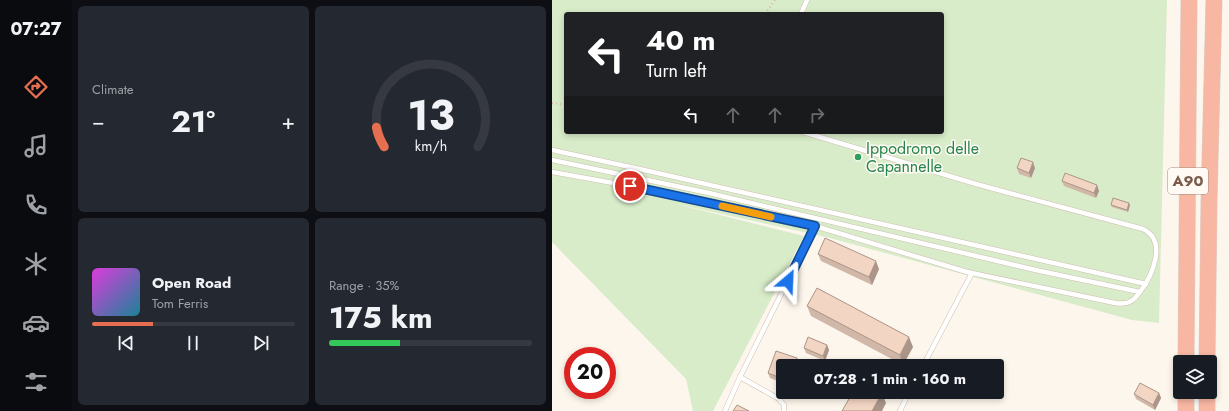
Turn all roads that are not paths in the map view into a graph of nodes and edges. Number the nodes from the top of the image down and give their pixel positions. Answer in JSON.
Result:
{"nodes":[{"id":1,"x":807,"y":0,"type":"edge"},
{"id":2,"x":1189,"y":0,"type":"edge"},
{"id":3,"x":1214,"y":0,"type":"edge"},
{"id":4,"x":803,"y":12,"type":"edge"},
{"id":5,"x":809,"y":134,"type":"edge"},
{"id":6,"x":552,"y":150,"type":"edge"},
{"id":7,"x":552,"y":160,"type":"edge"},
{"id":8,"x":552,"y":172,"type":"edge"},
{"id":9,"x":815,"y":226,"type":"junction"},
{"id":10,"x":972,"y":273,"type":"junction"},
{"id":11,"x":1146,"y":284,"type":"junction"},
{"id":12,"x":1140,"y":292,"type":"junction"},
{"id":13,"x":1186,"y":355,"type":"edge"},
{"id":14,"x":1207,"y":355,"type":"edge"},
{"id":15,"x":927,"y":359,"type":"edge"},
{"id":16,"x":740,"y":376,"type":"junction"},
{"id":17,"x":906,"y":399,"type":"edge"},
{"id":18,"x":1186,"y":399,"type":"edge"},
{"id":19,"x":1207,"y":399,"type":"edge"},
{"id":20,"x":725,"y":411,"type":"edge"},
{"id":21,"x":784,"y":411,"type":"edge"},
{"id":22,"x":900,"y":411,"type":"edge"},
{"id":23,"x":1186,"y":411,"type":"edge"},
{"id":24,"x":1207,"y":411,"type":"edge"}],
"edges":[{"from":1,"to":4,"type":"lane"},
{"from":2,"to":13,"type":"highway","number":"A90"},
{"from":3,"to":14,"type":"highway","number":"A90"},
{"from":5,"to":11,"type":"lane"},
{"from":6,"to":11,"type":"lane"},
{"from":7,"to":12,"type":"lane"},
{"from":8,"to":9,"type":"lane"},
{"from":9,"to":10,"type":"lane"},
{"from":9,"to":16,"type":"lane"},
{"from":10,"to":12,"type":"lane"},
{"from":10,"to":15,"type":"lane"},
{"from":11,"to":12,"type":"lane"},
{"from":16,"to":20,"type":"lane"},
{"from":16,"to":21,"type":"lane"},
{"from":17,"to":22,"type":"lane"},
{"from":18,"to":23,"type":"highway"},
{"from":19,"to":24,"type":"highway"}]}
